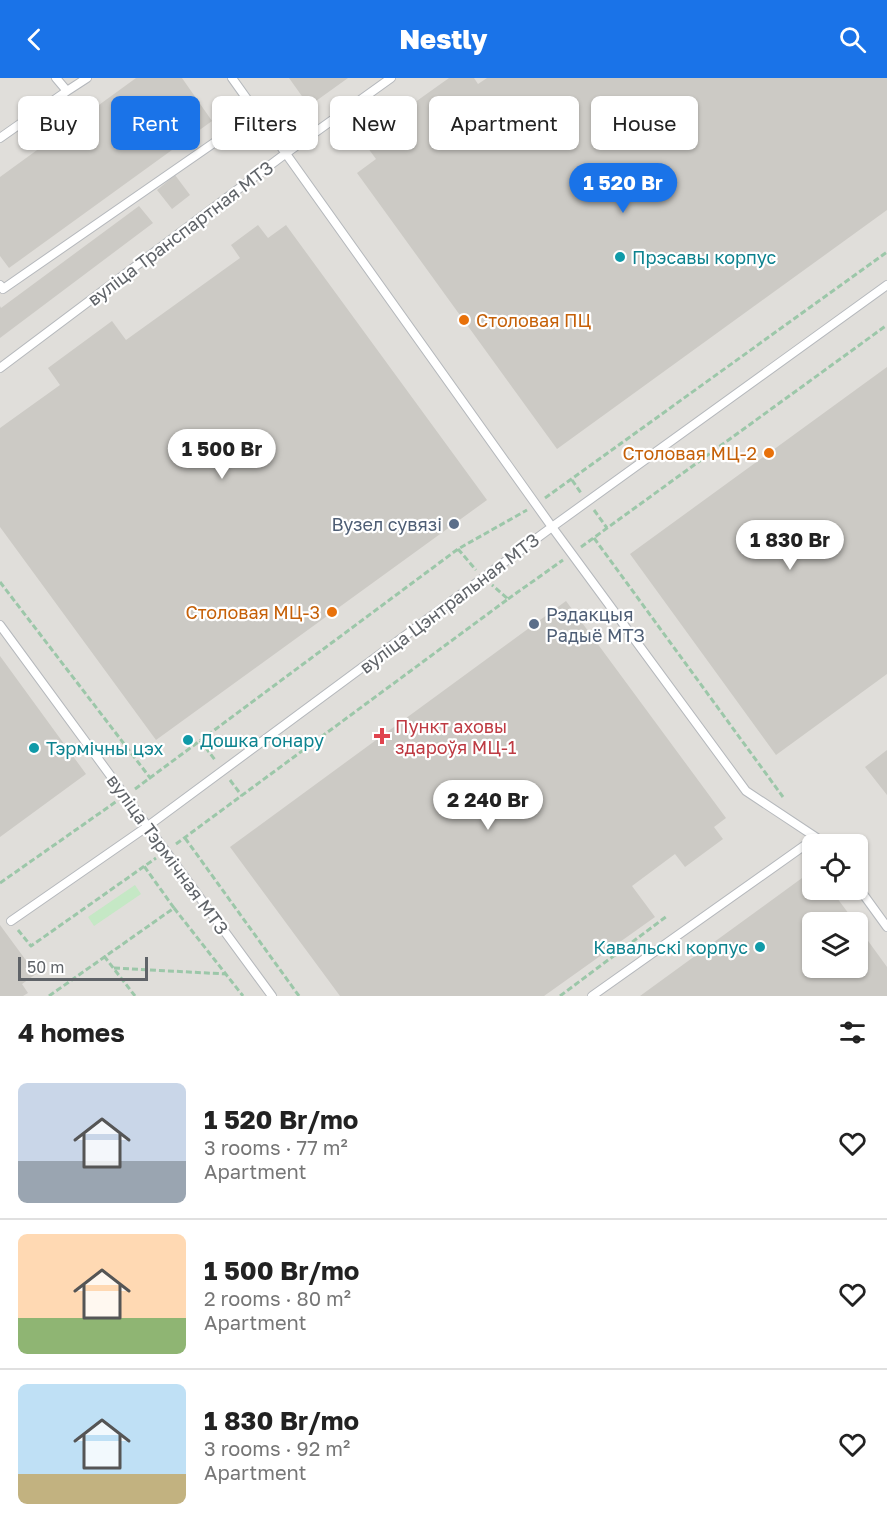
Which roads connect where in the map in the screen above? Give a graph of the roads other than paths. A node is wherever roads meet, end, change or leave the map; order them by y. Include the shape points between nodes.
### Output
1 (56, 78) edge
2 (87, 78) edge
3 (232, 78) edge
4 (391, 78) edge
5 (67, 91) junction
6 (245, 96) edge
7 (0, 138) edge
8 (212, 144) edge
9 (282, 150) edge
10 (285, 154) junction
11 (0, 285) edge
12 (887, 285) edge
13 (0, 368) edge
14 (552, 527) junction
15 (0, 625) edge
16 (148, 826) junction
17 (809, 834) edge
18 (802, 847) edge
19 (867, 900) edge
20 (11, 921) dead end
21 (887, 927) edge
22 (272, 996) edge
23 (592, 996) edge

1 - 5 lane
2 - 5 lane
3 - 6 lane
4 - 10 lane, вуліца Транспартная МТЗ
5 - 7 lane
8 - 11 lane via 3,289
9 - 10 lane
10 - 13 lane, вуліца Транспартная МТЗ
10 - 14 lane
12 - 14 lane, вуліца Цэнтральная МТЗ
14 - 16 lane, вуліца Цэнтральная МТЗ
14 - 17 lane via 746,791
15 - 16 lane, вуліца Тэрмічная МТЗ
16 - 20 lane, вуліца Цэнтральная МТЗ
16 - 22 lane, вуліца Тэрмічная МТЗ
18 - 23 lane
19 - 21 lane

